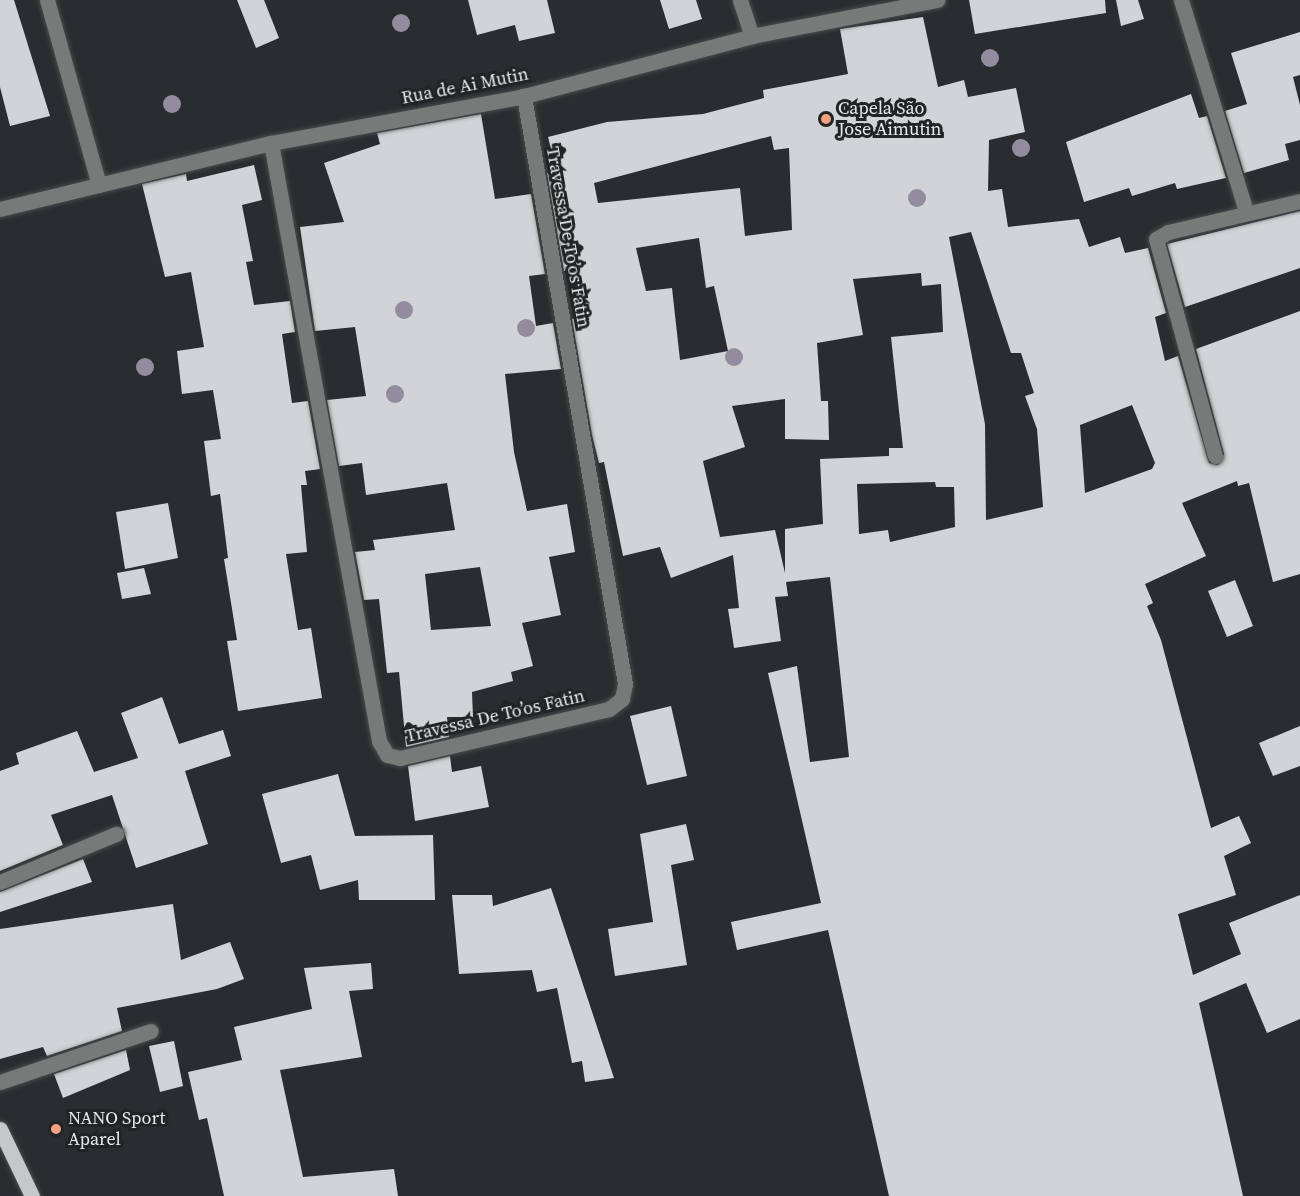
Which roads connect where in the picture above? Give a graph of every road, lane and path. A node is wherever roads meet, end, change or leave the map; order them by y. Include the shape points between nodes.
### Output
1 (47, 0) edge
2 (740, 0) edge
3 (938, 0) edge
4 (1181, 0) edge
5 (752, 36) junction
6 (524, 96) junction
7 (271, 143) junction
8 (99, 185) junction
9 (1300, 201) edge
10 (0, 209) edge
11 (1246, 211) junction
12 (1215, 456) dead end
13 (116, 834) dead end
14 (0, 882) edge
15 (151, 1031) dead end
16 (0, 1082) edge
17 (0, 1129) edge
18 (32, 1196) edge

1 - 8 street
2 - 5 street
3 - 5 street, Rua de Ai Mutin
4 - 11 street
5 - 6 street, Rua de Ai Mutin
6 - 7 street, Rua de Ai Mutin
6 - 7 street, Travessa De To’os Fatin via 625,684 622,699 609,709 400,758 387,755 379,741
7 - 8 street, Rua de Ai Mutin
8 - 10 street, Rua de Ai Mutin
9 - 11 street
11 - 12 street via 1168,232 1156,239
13 - 14 street
15 - 16 street
17 - 18 main road

